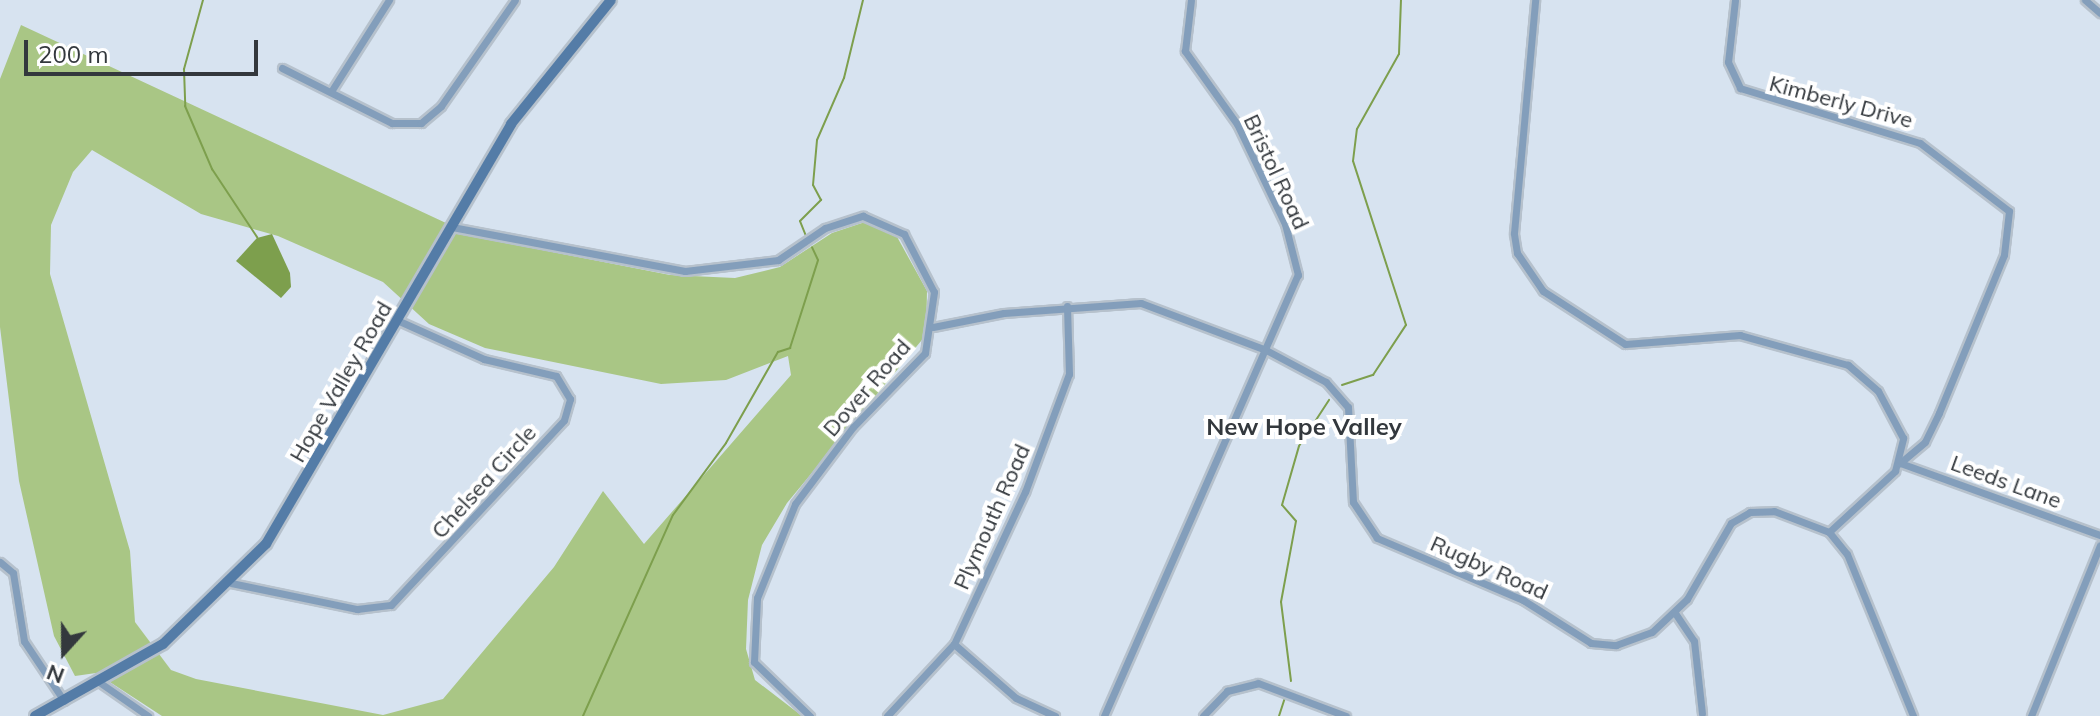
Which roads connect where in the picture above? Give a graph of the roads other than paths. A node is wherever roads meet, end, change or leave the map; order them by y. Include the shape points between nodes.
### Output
1 (389, 0) edge
2 (515, 0) edge
3 (611, 0) edge
4 (1191, 0) edge
5 (1535, 0) edge
6 (1735, 0) edge
7 (2085, 0) edge
8 (2100, 13) edge
9 (282, 68) dead end
10 (332, 90) junction
11 (452, 227) junction
12 (1067, 306) junction
13 (399, 321) junction
14 (933, 327) junction
15 (1266, 350) junction
16 (1900, 463) junction
17 (1829, 532) junction
18 (2100, 535) edge
19 (2100, 545) edge
20 (0, 562) edge
21 (231, 583) junction
22 (1675, 613) junction
23 (954, 644) junction
24 (99, 682) junction
25 (64, 701) junction
26 (1702, 714) dead end
27 (35, 716) edge
28 (148, 716) edge
29 (810, 716) edge
30 (887, 716) edge
31 (1055, 716) edge
32 (1104, 716) edge
33 (1203, 716) edge
34 (1346, 716) edge
35 (1913, 716) edge
36 (2031, 716) edge

1 - 10 street
2 - 10 street via 441,106 421,123 392,123
3 - 11 main road, Hope Valley Road via 528,96
4 - 15 street, Bristol Road via 1185,51 1237,124 1298,275
5 - 16 street via 1514,233 1529,275 1583,322 1625,344 1740,335 1848,365 1871,382 1899,426
6 - 16 street, Kimberly Drive via 1728,62 1740,88 1920,143 2009,211 2004,255 1939,413 1925,442
7 - 8 street
9 - 10 street
11 - 13 main road, Hope Valley Road
11 - 14 street, Dover Road via 655,268 720,270 778,260 825,228 872,216 899,228 927,268
12 - 14 street, Rugby Road
12 - 15 street, Rugby Road via 1155,305
12 - 23 street, Plymouth Road via 1070,365 1063,395
13 - 21 main road, Hope Valley Road via 304,488
13 - 21 street, Chelsea Circle via 484,359 556,376 570,399 564,420 391,605 357,609
14 - 29 street, Dover Road via 917,365 860,419 784,522 761,583 754,662
15 - 22 street, Rugby Road via 1326,382 1348,407 1353,502 1377,538 1523,600 1599,645 1636,641
15 - 32 street, Bristol Road
16 - 17 street
16 - 18 street, Leeds Lane
17 - 22 street, Rugby Road via 1784,513 1744,515 1725,529
17 - 35 street via 1847,554
19 - 36 street
20 - 25 street via 13,573 24,641
21 - 24 main road, Hope Valley Road via 163,644
22 - 26 street via 1694,641
23 - 30 street, Plymouth Road
23 - 31 street via 1016,698
24 - 25 main road, Hope Valley Road
24 - 28 street
25 - 27 main road, Hope Valley Road
33 - 34 street via 1227,691 1258,683

